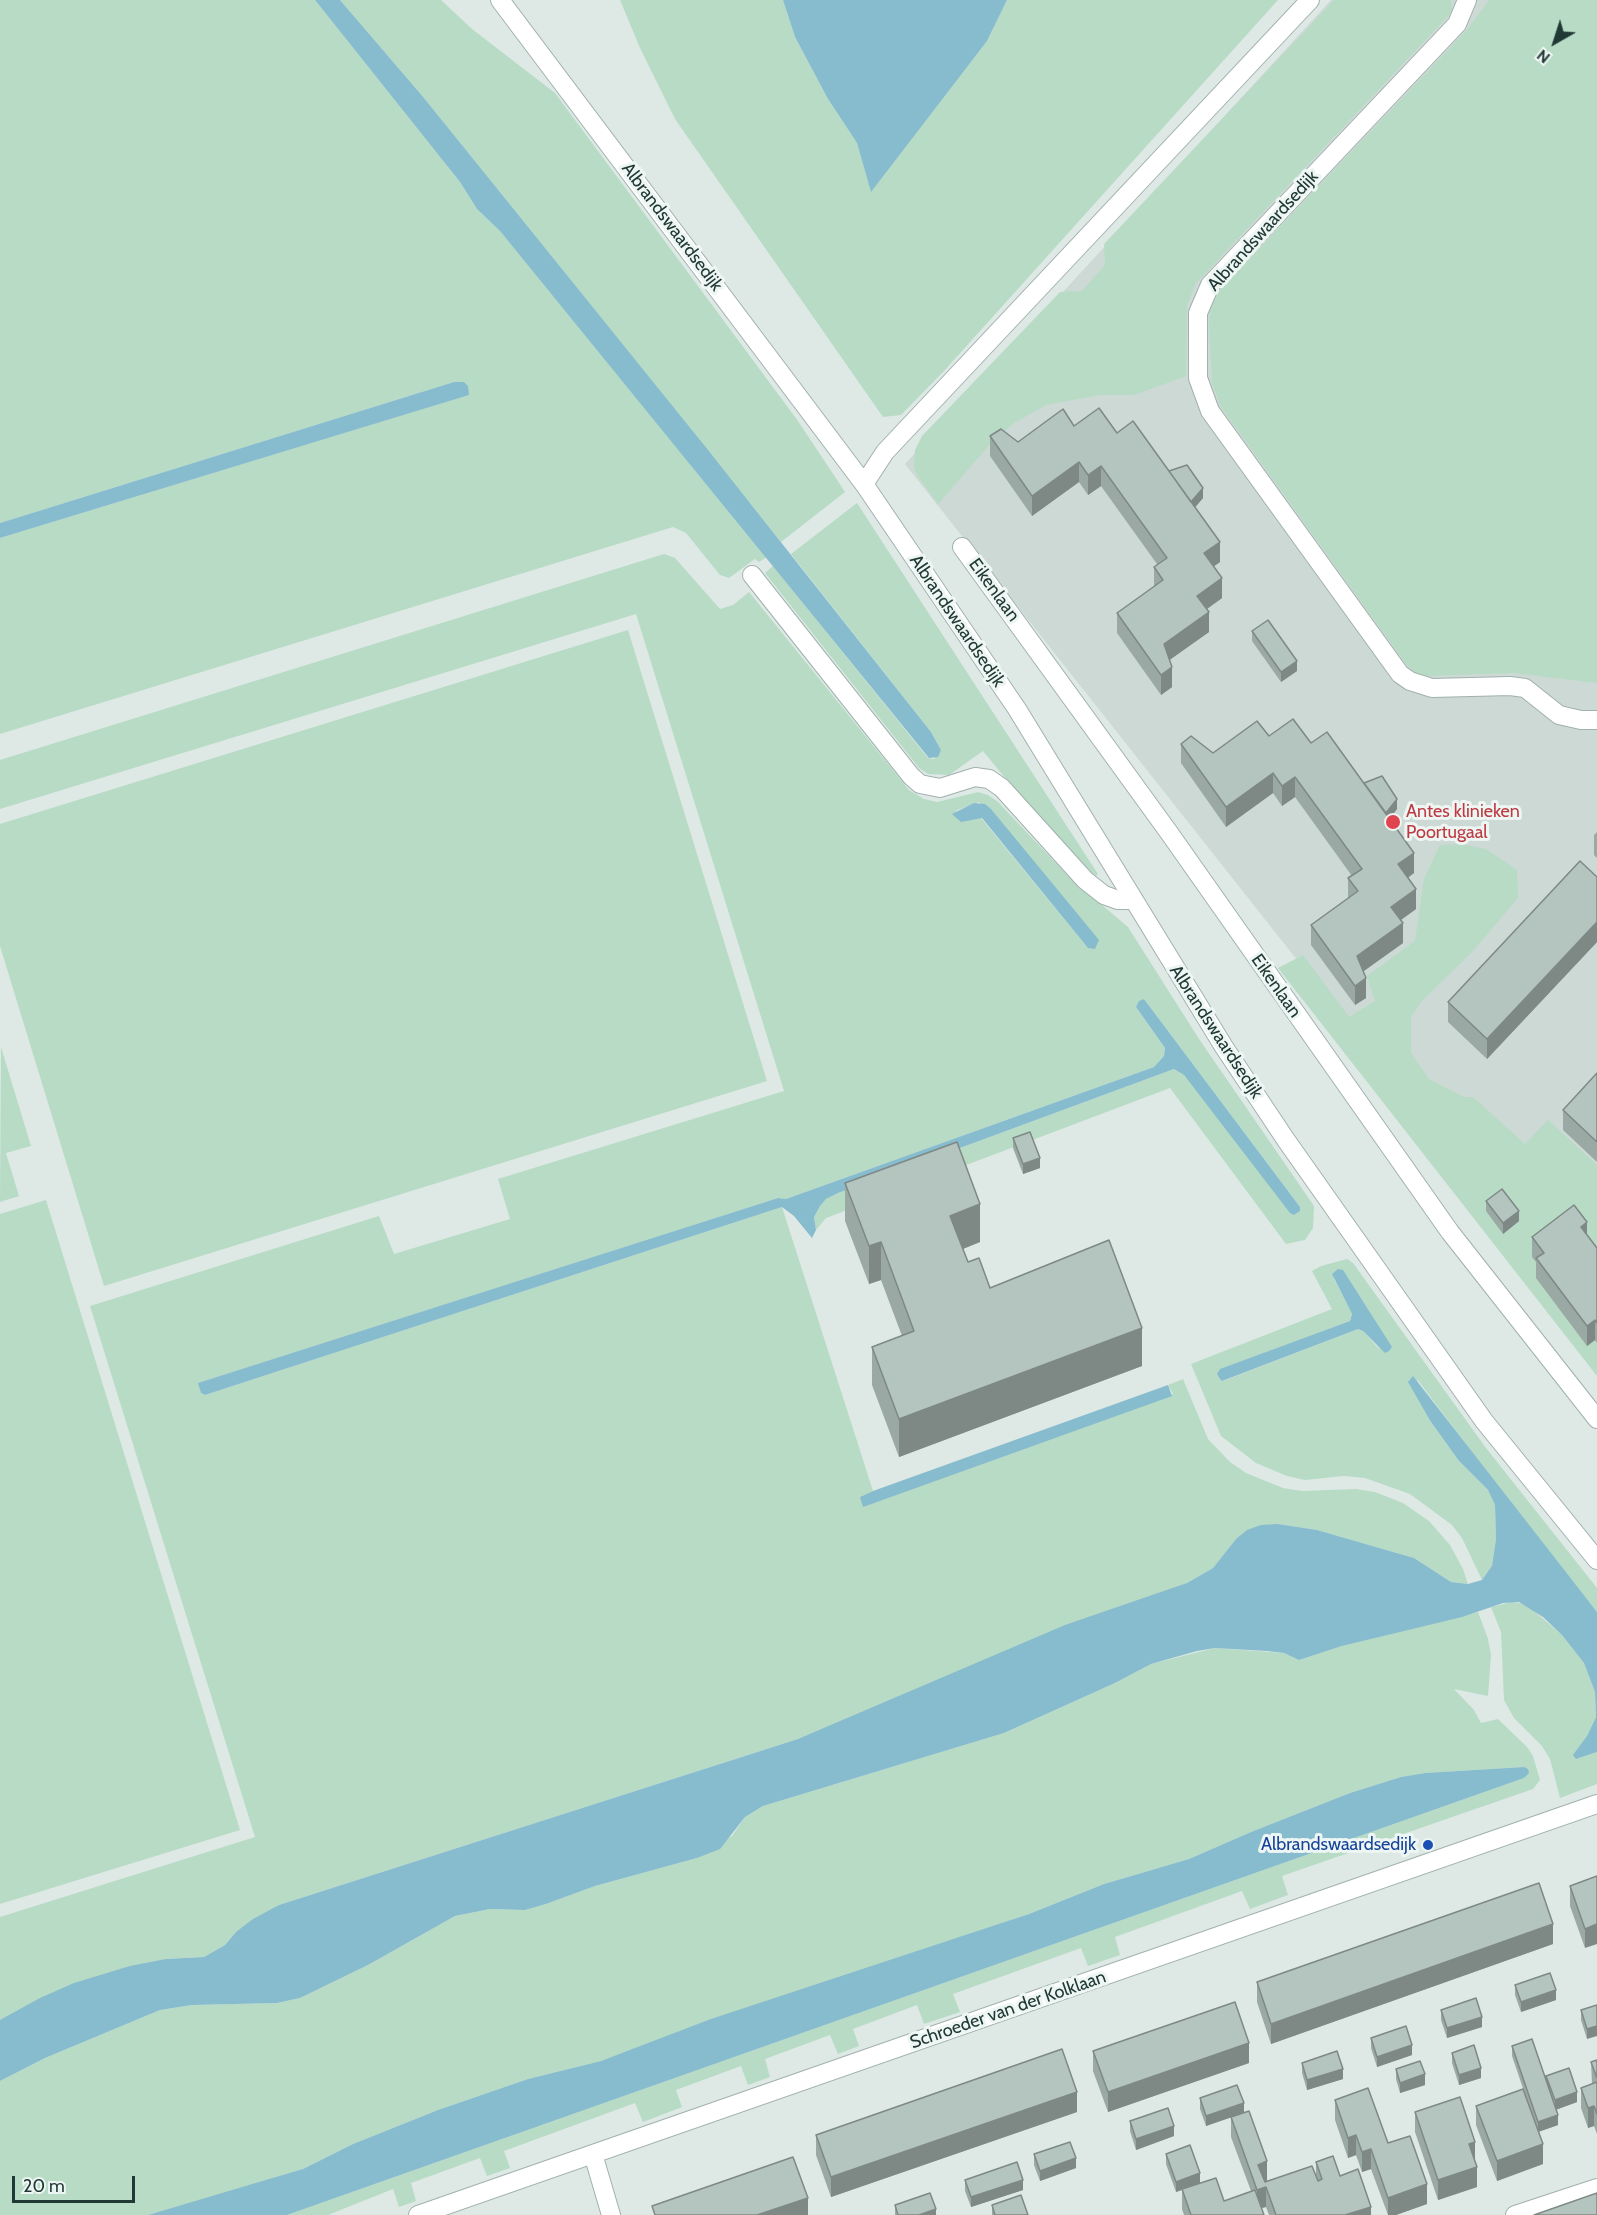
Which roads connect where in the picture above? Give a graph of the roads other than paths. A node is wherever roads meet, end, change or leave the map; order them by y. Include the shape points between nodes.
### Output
1 (500, 0) edge
2 (1310, 0) edge
3 (1467, 0) edge
4 (864, 484) junction
5 (962, 547) dead end
6 (752, 575) dead end
7 (1597, 720) edge
8 (1133, 900) junction
9 (1597, 1419) edge
10 (1597, 1560) edge
11 (1597, 1804) edge
12 (593, 2154) junction
13 (1597, 2188) edge
14 (418, 2215) edge
15 (611, 2215) edge
16 (1515, 2215) edge

1 - 4 street, Albrandswaardsedijk
2 - 4 street via 885,452
3 - 7 street, Albrandswaardsedijk via 1457,24 1210,285 1198,313 1198,378 1210,411 1400,674 1432,688 1525,688 1559,715
4 - 8 street, Albrandswaardsedijk via 1017,709
5 - 9 street, Eikenlaan via 1450,1232
6 - 8 street via 920,784 940,788 975,777 989,779 1002,788 1085,880 1104,895
8 - 10 street, Albrandswaardsedijk via 1286,1140 1484,1420
11 - 12 street, Schroeder van der Kolklaan
12 - 14 street, Schroeder van der Kolklaan
12 - 15 street
13 - 16 street

